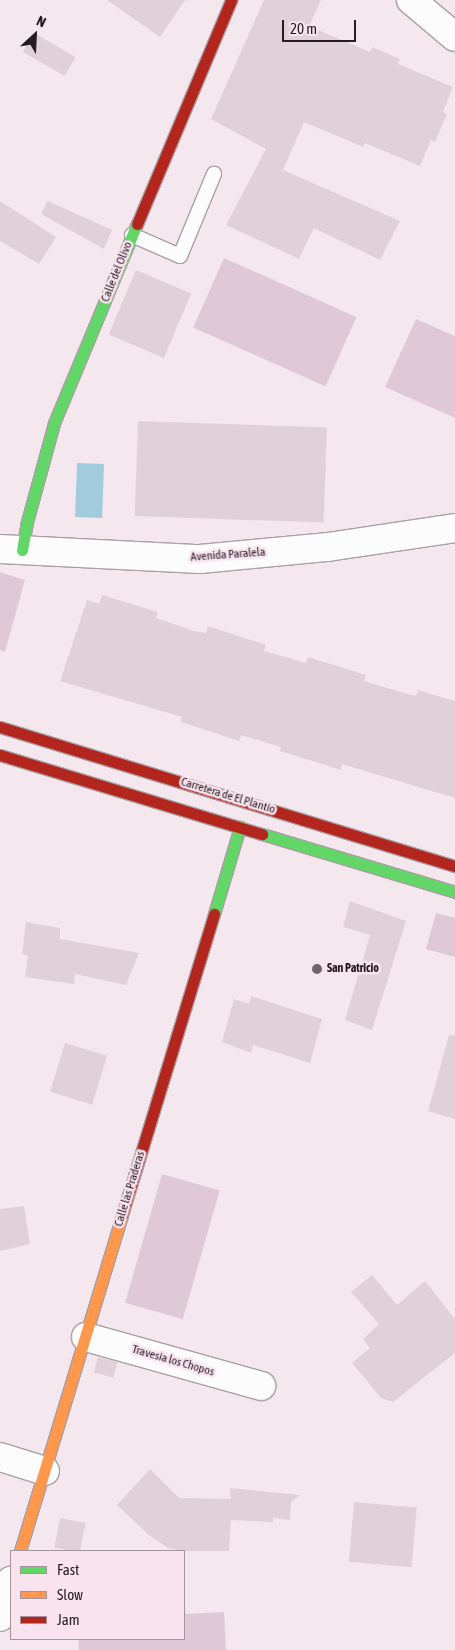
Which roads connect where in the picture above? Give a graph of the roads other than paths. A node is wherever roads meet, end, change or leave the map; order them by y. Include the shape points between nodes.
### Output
1 (231, 0) edge
2 (411, 0) edge
3 (455, 37) edge
4 (214, 174) dead end
5 (132, 235) junction
6 (455, 528) edge
7 (11, 550) edge
8 (0, 727) edge
9 (0, 755) edge
10 (240, 827) junction
11 (455, 866) edge
12 (455, 892) edge
13 (86, 1337) junction
14 (261, 1386) dead end
15 (0, 1457) edge
16 (45, 1471) junction
17 (20, 1550) edge
18 (10, 1584) edge
19 (0, 1617) edge

1 - 5 street, Calle del Olivo
2 - 3 street
4 - 5 lane via 180,256
5 - 7 street, Calle del Olivo via 54,424 27,522
6 - 7 street, Avenida Paralela via 328,547 200,559
8 - 11 street, Carretera de El Plantío
9 - 10 street
10 - 12 street
10 - 13 street, Calle las Praderas
13 - 14 street, Travesía los Chopos
13 - 16 street, Calle las Praderas
15 - 16 street
16 - 17 street, Calle las Praderas
18 - 19 street

